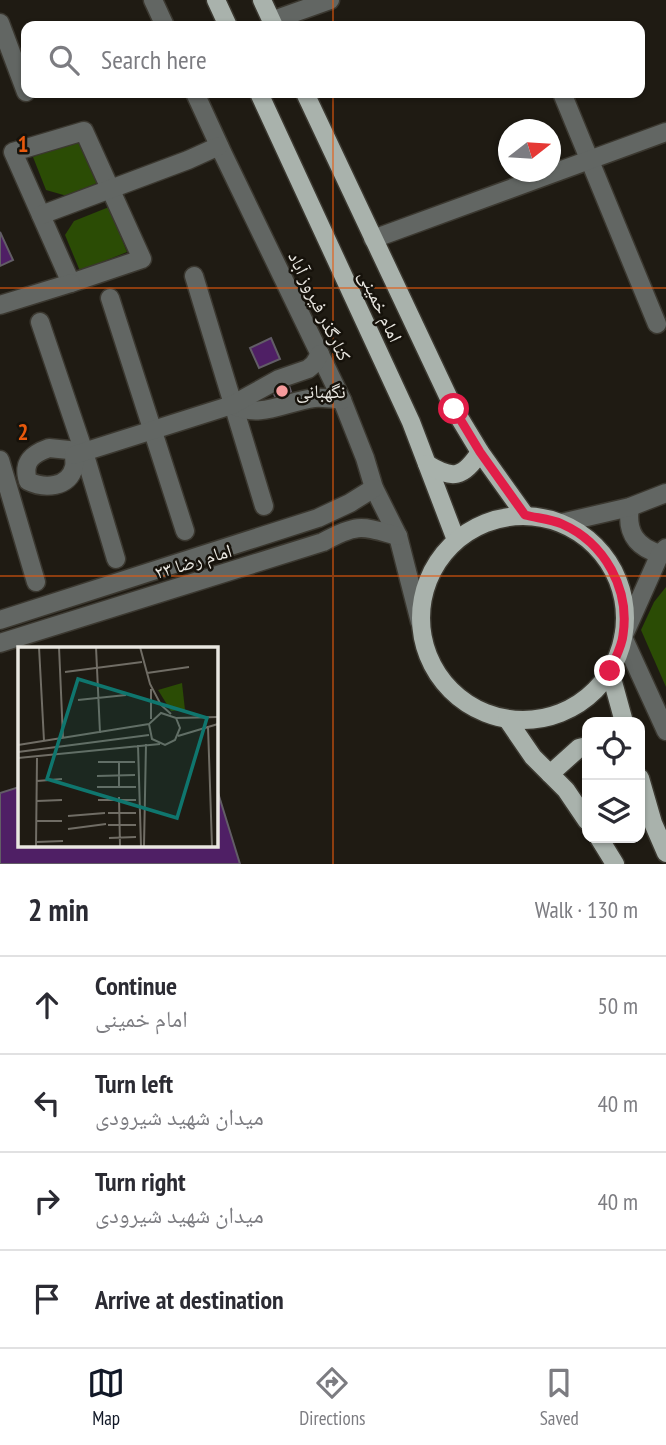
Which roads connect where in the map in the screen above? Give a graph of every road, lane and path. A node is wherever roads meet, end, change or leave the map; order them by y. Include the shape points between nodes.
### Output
1 (153, 0) edge
2 (216, 0) edge
3 (262, 0) edge
4 (330, 0) edge
5 (163, 21) edge
6 (226, 21) edge
7 (272, 21) edge
8 (280, 21) edge
9 (0, 23) edge
10 (21, 79) edge
11 (197, 98) edge
12 (261, 98) edge
13 (307, 98) edge
14 (564, 98) edge
15 (666, 132) edge
16 (219, 146) junction
17 (6, 154) edge
18 (590, 160) junction
19 (111, 188) junction
20 (41, 215) junction
21 (373, 239) junction
22 (194, 276) dead end
23 (71, 283) junction
24 (110, 298) dead end
25 (0, 305) edge
26 (40, 322) dead end
27 (657, 324) dead end
28 (320, 354) junction
29 (342, 400) junction
30 (232, 404) junction
31 (152, 429) junction
32 (480, 452) junction
33 (79, 453) junction
34 (427, 464) junction
35 (25, 471) junction
36 (2, 472) edge
37 (374, 488) junction
38 (666, 493) edge
39 (264, 506) dead end
40 (630, 508) junction
41 (525, 515) junction
42 (561, 523) junction
43 (185, 531) dead end
44 (398, 536) junction
45 (456, 540) junction
46 (663, 551) edge
47 (116, 559) dead end
48 (36, 582) dead end
49 (0, 620) edge
50 (421, 622) junction
51 (623, 637) junction
52 (0, 643) edge
53 (610, 671) junction
54 (623, 717) edge
55 (507, 719) junction
56 (666, 731) edge
57 (582, 747) edge
58 (550, 774) junction
59 (641, 780) edge
60 (582, 814) edge
61 (602, 843) edge
62 (666, 853) edge
63 (615, 864) edge

1 - 5 street
2 - 6 main road
3 - 7 main road
4 - 8 street
9 - 10 street
11 - 16 street, کنارگذر فیروز آباد
12 - 34 main road, امام خمینی
13 - 21 main road, امام خمینی
14 - 18 street
15 - 18 street
16 - 19 street
16 - 28 street, کنارگذر فیروز آباد
17 - 19 street via 84,131
17 - 20 street
18 - 21 street
18 - 27 street
19 - 20 street
19 - 23 street via 142,259
20 - 23 street
21 - 32 main road, امام خمینی via 454,409
22 - 30 street
23 - 25 street
24 - 31 street
26 - 33 street
28 - 29 street, کنارگذر فیروز آباد
28 - 30 street via 309,369
29 - 30 street via 316,397 244,411
29 - 37 street, کنارگذر فیروز آباد
30 - 31 street
30 - 39 street
31 - 33 street
31 - 43 street
32 - 34 main road via 455,475
32 - 41 main road, امام خمینی
33 - 35 street via 49,448 29,460
33 - 35 street via 68,477 55,486 28,481
33 - 47 street
34 - 45 main road, امام خمینی
35 - 36 street
36 - 48 street
37 - 44 street, کنارگذر فیروز آباد
37 - 49 street, امام رضا ۲۳ via 318,518
38 - 40 street
40 - 42 street
40 - 46 street via 634,538 650,551
41 - 42 main road
41 - 45 main road via 500,518
42 - 51 main road via 590,541 612,569 624,602
44 - 50 street, کنارگذر فیروز آباد
44 - 52 street, امام رضا ۲۳ via 364,527 345,530 323,542
45 - 50 main road via 432,573 424,592
46 - 51 street
50 - 55 main road via 428,656 446,686 474,708
51 - 53 main road
51 - 56 street
53 - 54 main road
53 - 55 main road via 595,690 554,716
55 - 58 main road
57 - 58 main road
58 - 60 main road
59 - 62 main road
61 - 63 main road

